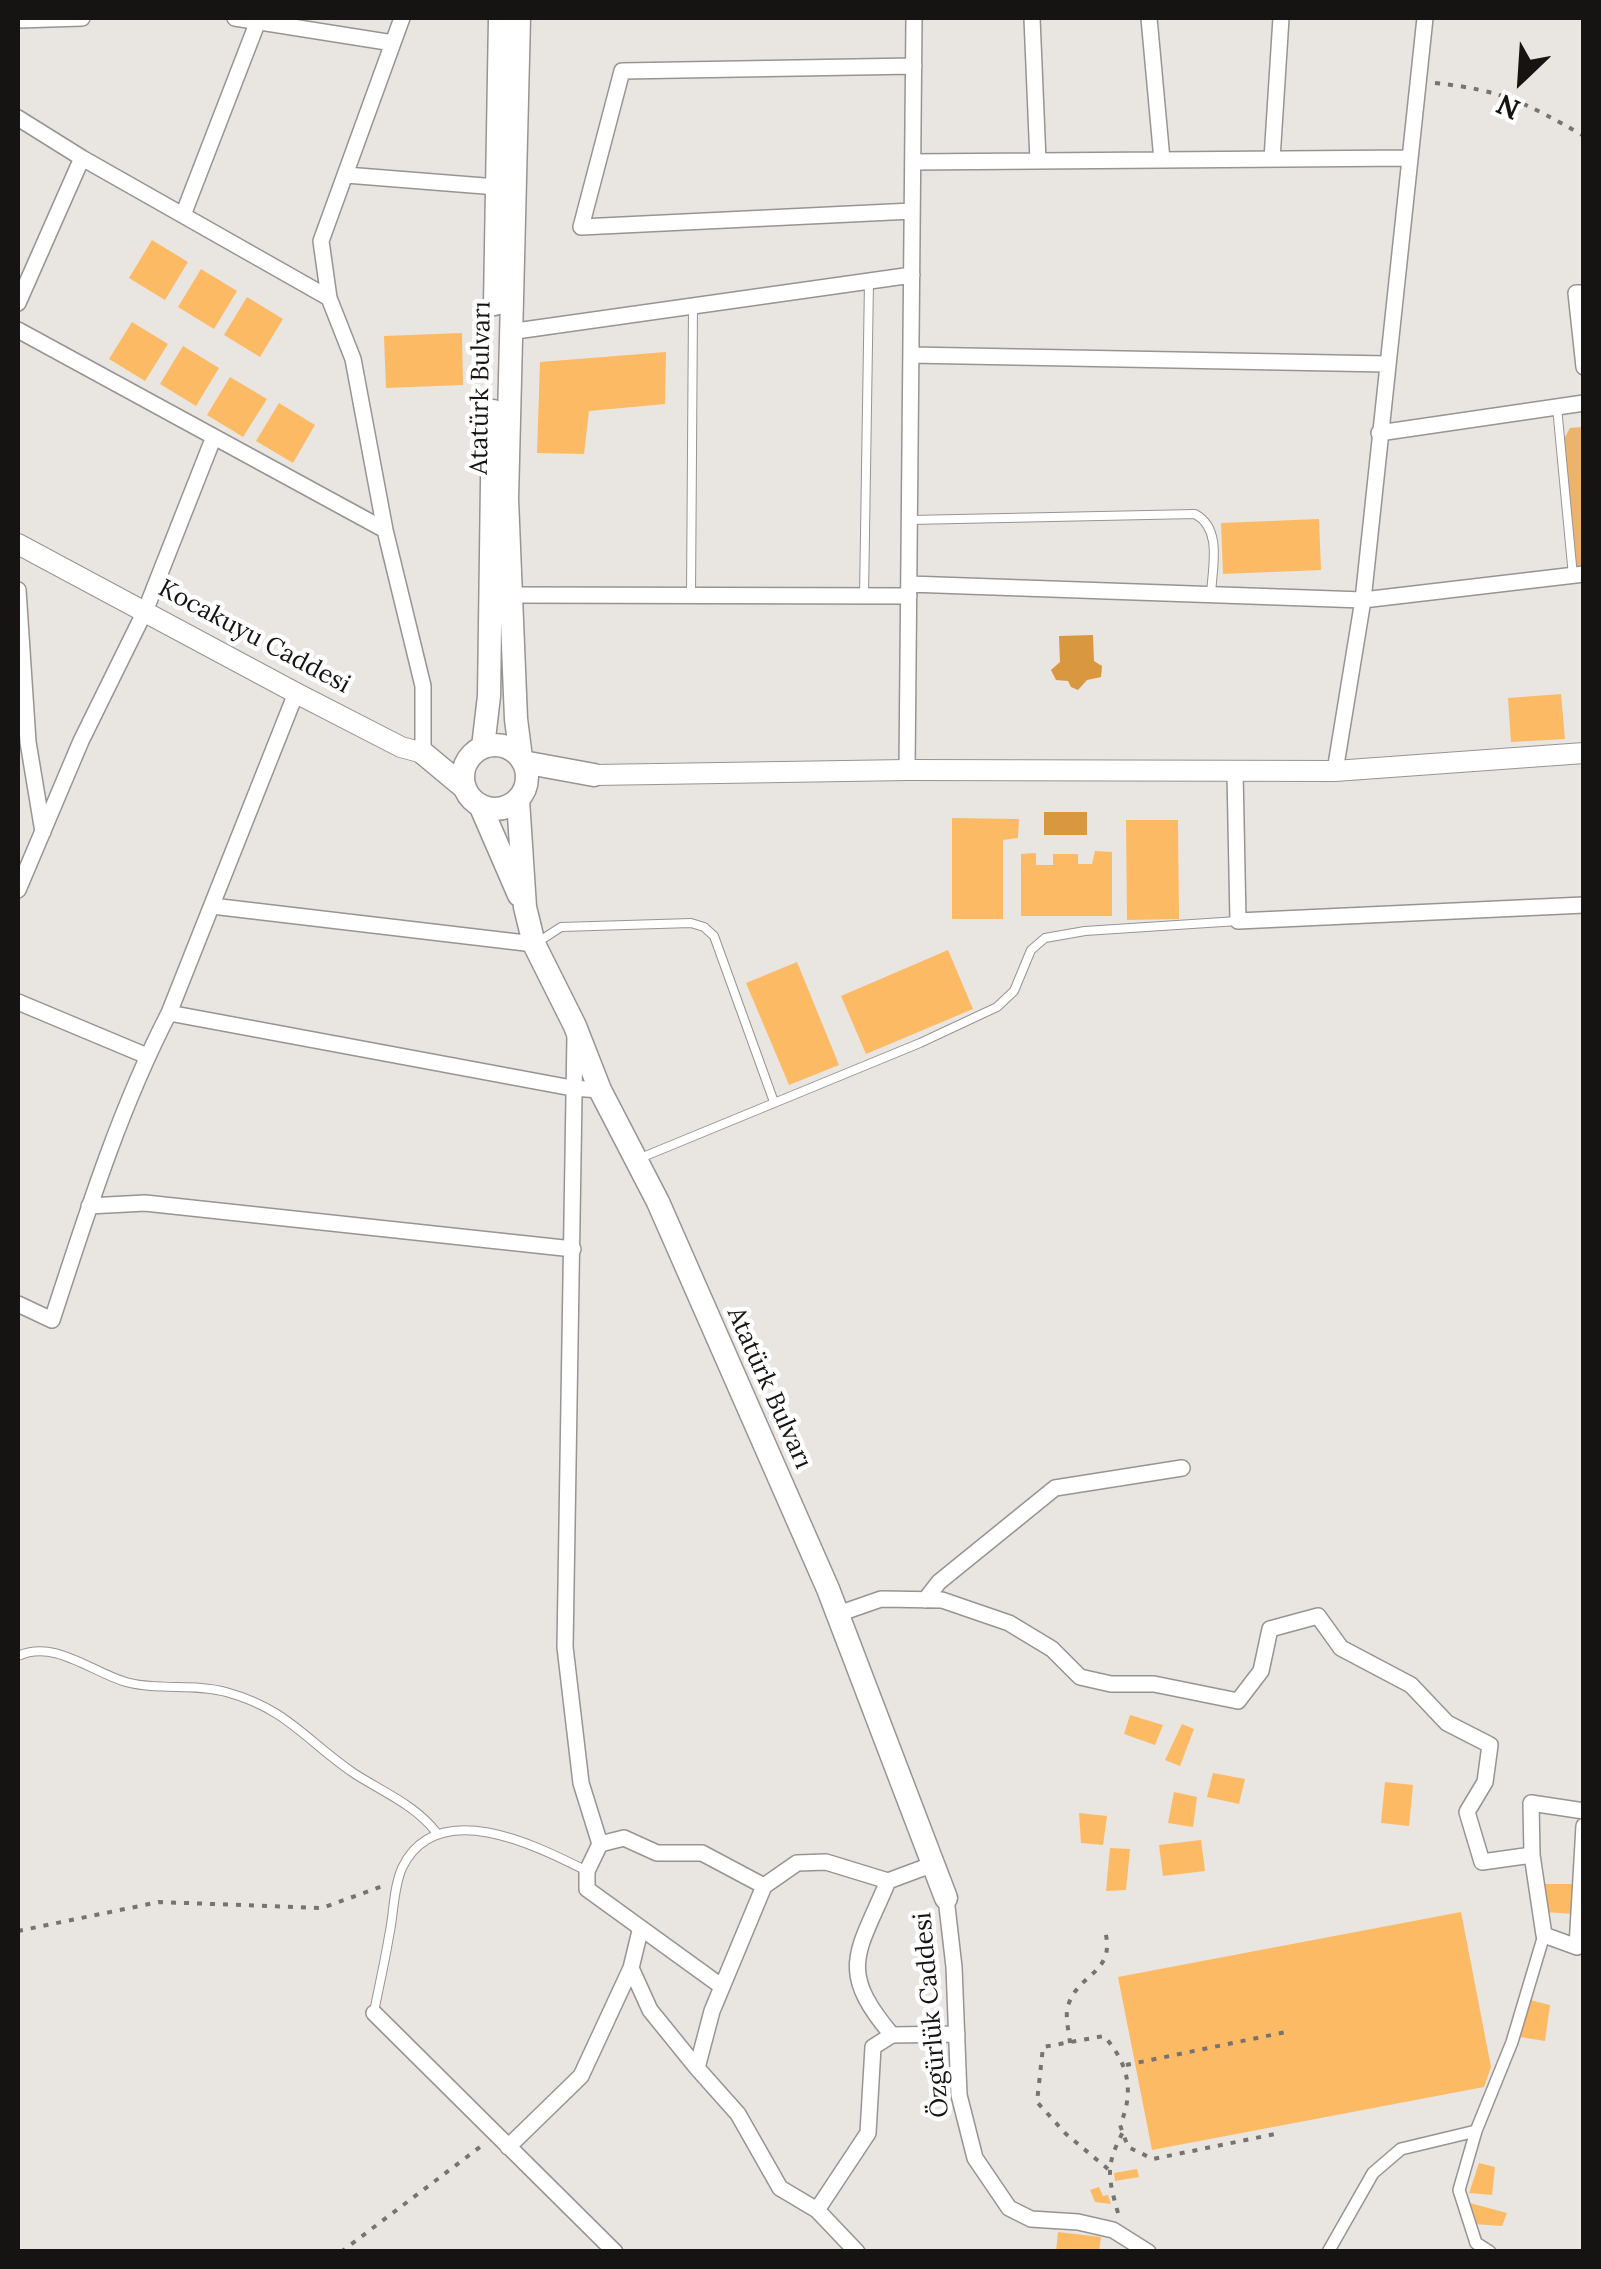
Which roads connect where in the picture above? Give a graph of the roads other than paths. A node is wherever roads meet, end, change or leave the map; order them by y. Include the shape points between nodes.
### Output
1 (82, 18) edge
2 (234, 18) edge
3 (402, 18) edge
4 (500, 18) edge
5 (519, 18) edge
6 (914, 18) edge
7 (1032, 18) edge
8 (1149, 18) edge
9 (1281, 18) edge
10 (1425, 18) edge
11 (18, 20) edge
12 (258, 21) junction
13 (393, 43) junction
14 (914, 66) junction
15 (18, 118) edge
16 (82, 158) junction
17 (1409, 158) junction
18 (1272, 159) junction
19 (1162, 160) junction
20 (1038, 161) junction
21 (913, 162) junction
22 (346, 174) junction
23 (497, 187) junction
24 (912, 211) junction
25 (183, 215) junction
26 (912, 274) junction
27 (869, 281) junction
28 (20, 292) edge
29 (1584, 292) edge
30 (329, 298) junction
31 (692, 306) junction
32 (18, 330) edge
33 (509, 332) junction
34 (911, 355) junction
35 (1387, 364) junction
36 (1584, 367) edge
37 (1584, 403) edge
38 (1556, 407) junction
39 (1379, 433) junction
40 (213, 439) junction
41 (910, 520) junction
42 (385, 530) junction
43 (18, 544) edge
44 (1578, 575) edge
45 (18, 590) edge
46 (909, 590) junction
47 (1212, 594) junction
48 (510, 595) junction
49 (691, 595) junction
50 (864, 596) junction
51 (1363, 600) junction
52 (146, 610) junction
53 (296, 693) junction
54 (478, 751) junction
55 (422, 753) junction
56 (1584, 753) edge
57 (522, 760) junction
58 (907, 770) junction
59 (1335, 771) junction
60 (1235, 772) junction
61 (594, 775) junction
62 (521, 794) junction
63 (472, 797) junction
64 (43, 832) junction
65 (18, 890) edge
66 (212, 906) junction
67 (1584, 906) edge
68 (525, 908) junction
69 (1238, 922) junction
70 (534, 944) junction
71 (18, 1002) edge
72 (169, 1013) junction
73 (575, 1026) junction
74 (147, 1056) junction
75 (572, 1088) junction
76 (600, 1090) junction
77 (774, 1102) junction
78 (636, 1160) junction
79 (89, 1206) junction
80 (574, 1249) junction
81 (18, 1304) edge
82 (1182, 1468) dead end
83 (924, 1600) junction
84 (838, 1614) junction
85 (18, 1656) edge
86 (1584, 1812) edge
87 (1584, 1826) edge
88 (436, 1832) junction
89 (600, 1844) junction
90 (1532, 1855) junction
91 (932, 1866) junction
92 (587, 1872) junction
93 (888, 1882) junction
94 (764, 1886) junction
95 (946, 1898) joint
96 (640, 1930) junction
97 (1544, 1935) junction
98 (1580, 1949) edge
99 (631, 1968) junction
100 (722, 1986) junction
101 (374, 2013) joint
102 (892, 2034) junction
103 (957, 2034) junction
104 (697, 2068) junction
105 (1476, 2131) junction
106 (502, 2141) junction
107 (817, 2210) junction
108 (615, 2252) edge
109 (856, 2252) edge
110 (1148, 2252) edge
111 (1328, 2252) edge
112 (1490, 2252) edge

1 - 11 street
2 - 12 street
3 - 13 street
4 - 23 main road, Atatürk Bulvarı
5 - 33 main road, Atatürk Bulvarı
6 - 14 street
7 - 20 street
8 - 19 street
9 - 18 street
10 - 17 street
12 - 13 street
12 - 25 street
13 - 22 street
14 - 21 street
14 - 24 street via 622,71 581,227
15 - 16 street
16 - 25 street
16 - 28 street
17 - 18 street
17 - 35 street
18 - 19 street
19 - 20 street
20 - 21 street
21 - 24 street
22 - 23 street
22 - 30 street via 321,241
23 - 54 main road, Atatürk Bulvarı via 490,696
24 - 26 street
25 - 30 street
26 - 27 street
26 - 34 street
27 - 31 street
27 - 50 lane
29 - 36 street via 1576,293
30 - 42 street via 353,358
31 - 33 street
31 - 49 lane
32 - 40 street
33 - 48 main road, Atatürk Bulvarı
34 - 35 street
34 - 41 street
35 - 39 street
37 - 38 street
38 - 39 street
38 - 44 lane
39 - 51 street
40 - 42 street
40 - 52 street
41 - 46 street
41 - 47 lane via 1195,514 1213,531
42 - 55 street via 423,686
43 - 52 street, Kocakuyu Caddesi
44 - 51 street
45 - 64 street via 28,742
46 - 47 street
46 - 50 street
46 - 58 street
47 - 51 street
48 - 49 street
48 - 57 main road, Atatürk Bulvarı
49 - 50 street
51 - 59 street
52 - 53 street, Kocakuyu Caddesi
52 - 64 street
53 - 55 street, Kocakuyu Caddesi
53 - 66 street
54 - 55 main road, Kocakuyu Caddesi
54 - 57 main road via 504,746
54 - 63 main road via 464,770
55 - 63 main road
56 - 59 street
57 - 61 main road
57 - 62 main road via 527,771
58 - 60 street
58 - 61 street
59 - 60 street
60 - 69 street
61 - 62 main road
62 - 63 main road via 495,810
62 - 68 main road, Atatürk Bulvarı
63 - 68 main road, Atatürk Bulvarı
64 - 65 street
66 - 70 street
66 - 72 street
67 - 69 street
68 - 70 main road, Atatürk Bulvarı
69 - 77 lane via 1045,938 997,1007
70 - 73 main road, Atatürk Bulvarı
70 - 77 lane via 561,927 704,928 714,936
71 - 74 street
72 - 74 street
72 - 75 street
73 - 75 street
73 - 76 main road, Atatürk Bulvarı
74 - 79 street
75 - 76 street
75 - 80 street
76 - 78 main road, Atatürk Bulvarı
77 - 78 lane
78 - 84 main road, Atatürk Bulvarı
79 - 80 street via 144,1203
79 - 81 street via 52,1320
80 - 89 street via 566,1647 581,1783
82 - 83 street via 1055,1488
83 - 84 street via 880,1599
83 - 90 street via 1008,1623 1052,1648 1080,1676 1238,1701 1261,1670 1270,1629 1318,1616 1341,1648 1411,1685 1447,1723 1490,1745 1485,1782 1467,1812 1482,1862
84 - 91 main road, Atatürk Bulvarı
85 - 88 lane via 47,1650 122,1681 200,1686 249,1699 293,1722
86 - 90 street via 1531,1803
87 - 98 street
88 - 92 lane via 528,1842
88 - 101 lane via 412,1852 397,1883
89 - 92 street
89 - 94 street via 624,1838 657,1853 702,1854
90 - 97 street
91 - 93 street
91 - 95 main road, Atatürk Bulvarı
92 - 96 street via 588,1889
93 - 94 street via 826,1862 797,1863
93 - 102 street via 857,1954 858,1986
94 - 100 street
95 - 103 street, Özgürlük Caddesi
96 - 99 street
96 - 100 street
97 - 98 street
97 - 105 street
99 - 104 street via 650,2010
99 - 106 street via 581,2076
100 - 104 street
101 - 106 street
102 - 103 street
102 - 107 street via 873,2047 868,2133
103 - 110 street, Özgürlük Caddesi via 958,2095 976,2158 1009,2208 1031,2220 1113,2230
104 - 107 street via 738,2114 780,2188
105 - 111 street via 1401,2149 1372,2173
105 - 112 street via 1458,2190 1476,2243
106 - 108 street
107 - 109 street

